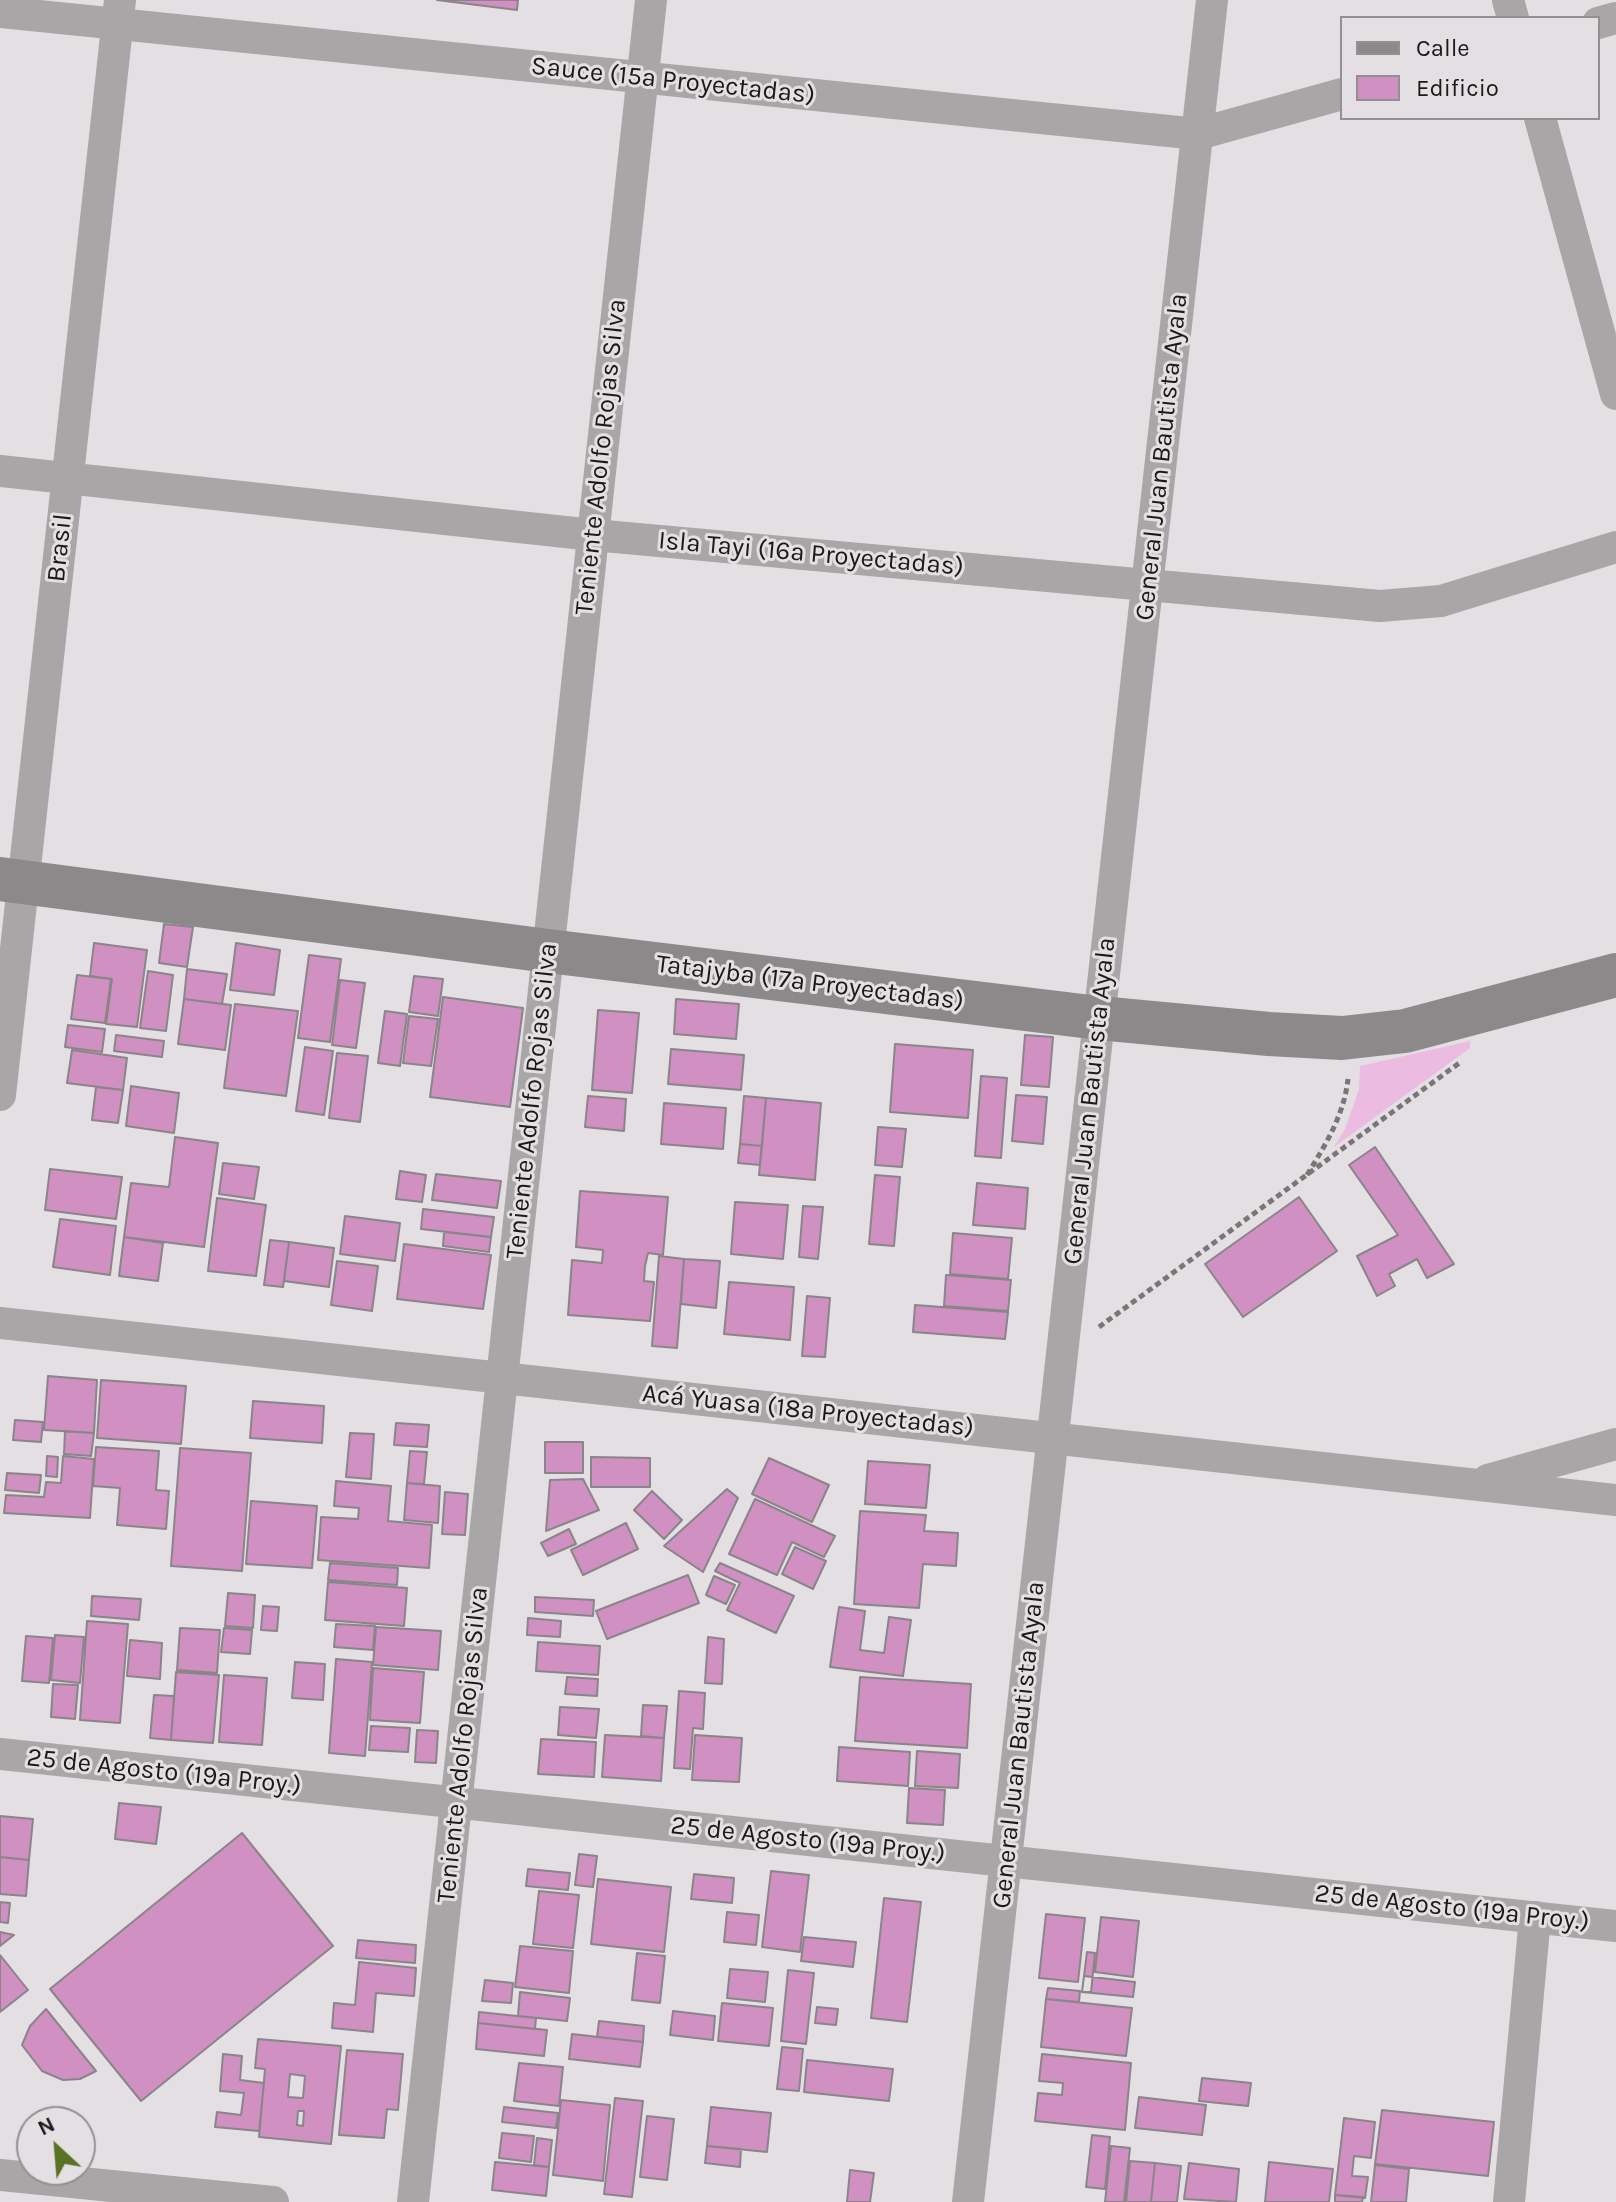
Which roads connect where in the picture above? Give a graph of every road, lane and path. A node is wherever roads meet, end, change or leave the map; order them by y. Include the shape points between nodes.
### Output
1 (651, 0) edge
2 (1212, 0) edge
3 (0, 12) edge
4 (119, 12) edge
5 (642, 77) junction
6 (1340, 95) edge
7 (1541, 120) edge
8 (1198, 134) junction
9 (1616, 394) edge
10 (0, 471) edge
11 (68, 478) junction
12 (593, 535) junction
13 (1616, 547) edge
14 (1147, 584) junction
15 (12, 880) edge
16 (548, 951) junction
17 (1616, 975) edge
18 (1099, 1018) junction
19 (1342, 1038) junction
20 (1468, 1056) dead end
21 (0, 1095) edge
22 (1305, 1179) junction
23 (0, 1323) edge
24 (1062, 1354) junction
25 (502, 1378) junction
26 (1053, 1439) junction
27 (1616, 1444) edge
28 (1472, 1484) junction
29 (1616, 1500) edge
30 (0, 1754) edge
31 (457, 1803) junction
32 (1006, 1861) junction
33 (1535, 1917) junction
34 (1616, 1926) edge
35 (0, 2175) edge
36 (273, 2202) edge
37 (413, 2202) edge
38 (968, 2202) edge
39 (1509, 2202) edge

1 - 5 street, Teniente Adolfo Rojas Silva
2 - 8 street, General Juan Bautista Ayala
3 - 4 street, Sauce (15ª Proyectadas)
4 - 5 street, Sauce (15ª Proyectadas)
4 - 11 street, Brasil
5 - 8 street, Sauce (15ª Proyectadas)
5 - 12 street, Teniente Adolfo Rojas Silva
6 - 8 street, Sauce (15ª Proyectadas)
7 - 9 street
8 - 14 street, General Juan Bautista Ayala
10 - 11 street, Isla Tayi (16ª Proyectadas)
11 - 12 street, Isla Tayi (16ª Proyectadas)
11 - 15 street, Brasil
12 - 14 street, Isla Tayi (16ª Proyectadas)
12 - 16 street, Teniente Adolfo Rojas Silva
13 - 14 street, Isla Tayi (16ª Proyectadas) via 1441,601 1380,606
14 - 18 street, General Juan Bautista Ayala
15 - 16 street, Tatajyba (17ª Proyectadas)
15 - 21 street, Brasil
16 - 18 street, Tatajyba (17ª Proyectadas)
16 - 25 street, Teniente Adolfo Rojas Silva
17 - 19 street, Tatajyba (17ª Proyectadas) via 1405,1031
18 - 19 street, Tatajyba (17ª Proyectadas)
18 - 24 street, General Juan Bautista Ayala
19 - 22 path via 1346,1099
20 - 22 path
22 - 24 path
23 - 25 street, Acá Yuasa (18ª Proyectadas)
24 - 26 street, General Juan Bautista Ayala
25 - 26 street, Acá Yuasa (18ª Proyectadas)
25 - 31 street, Teniente Adolfo Rojas Silva
26 - 28 street, Acá Yuasa (18ª Proyectadas)
26 - 32 street, General Juan Bautista Ayala
27 - 28 street
28 - 29 street, Acá Yuasa (18ª Proyectadas)
30 - 31 street, 25 de Agosto (19ª Proy.)
31 - 32 street, 25 de Agosto (19ª Proy.)
31 - 37 street, Teniente Adolfo Rojas Silva
32 - 33 street, 25 de Agosto (19ª Proy.)
32 - 38 street, General Juan Bautista Ayala
33 - 34 street, 25 de Agosto (19ª Proy.)
33 - 39 street
35 - 36 street

